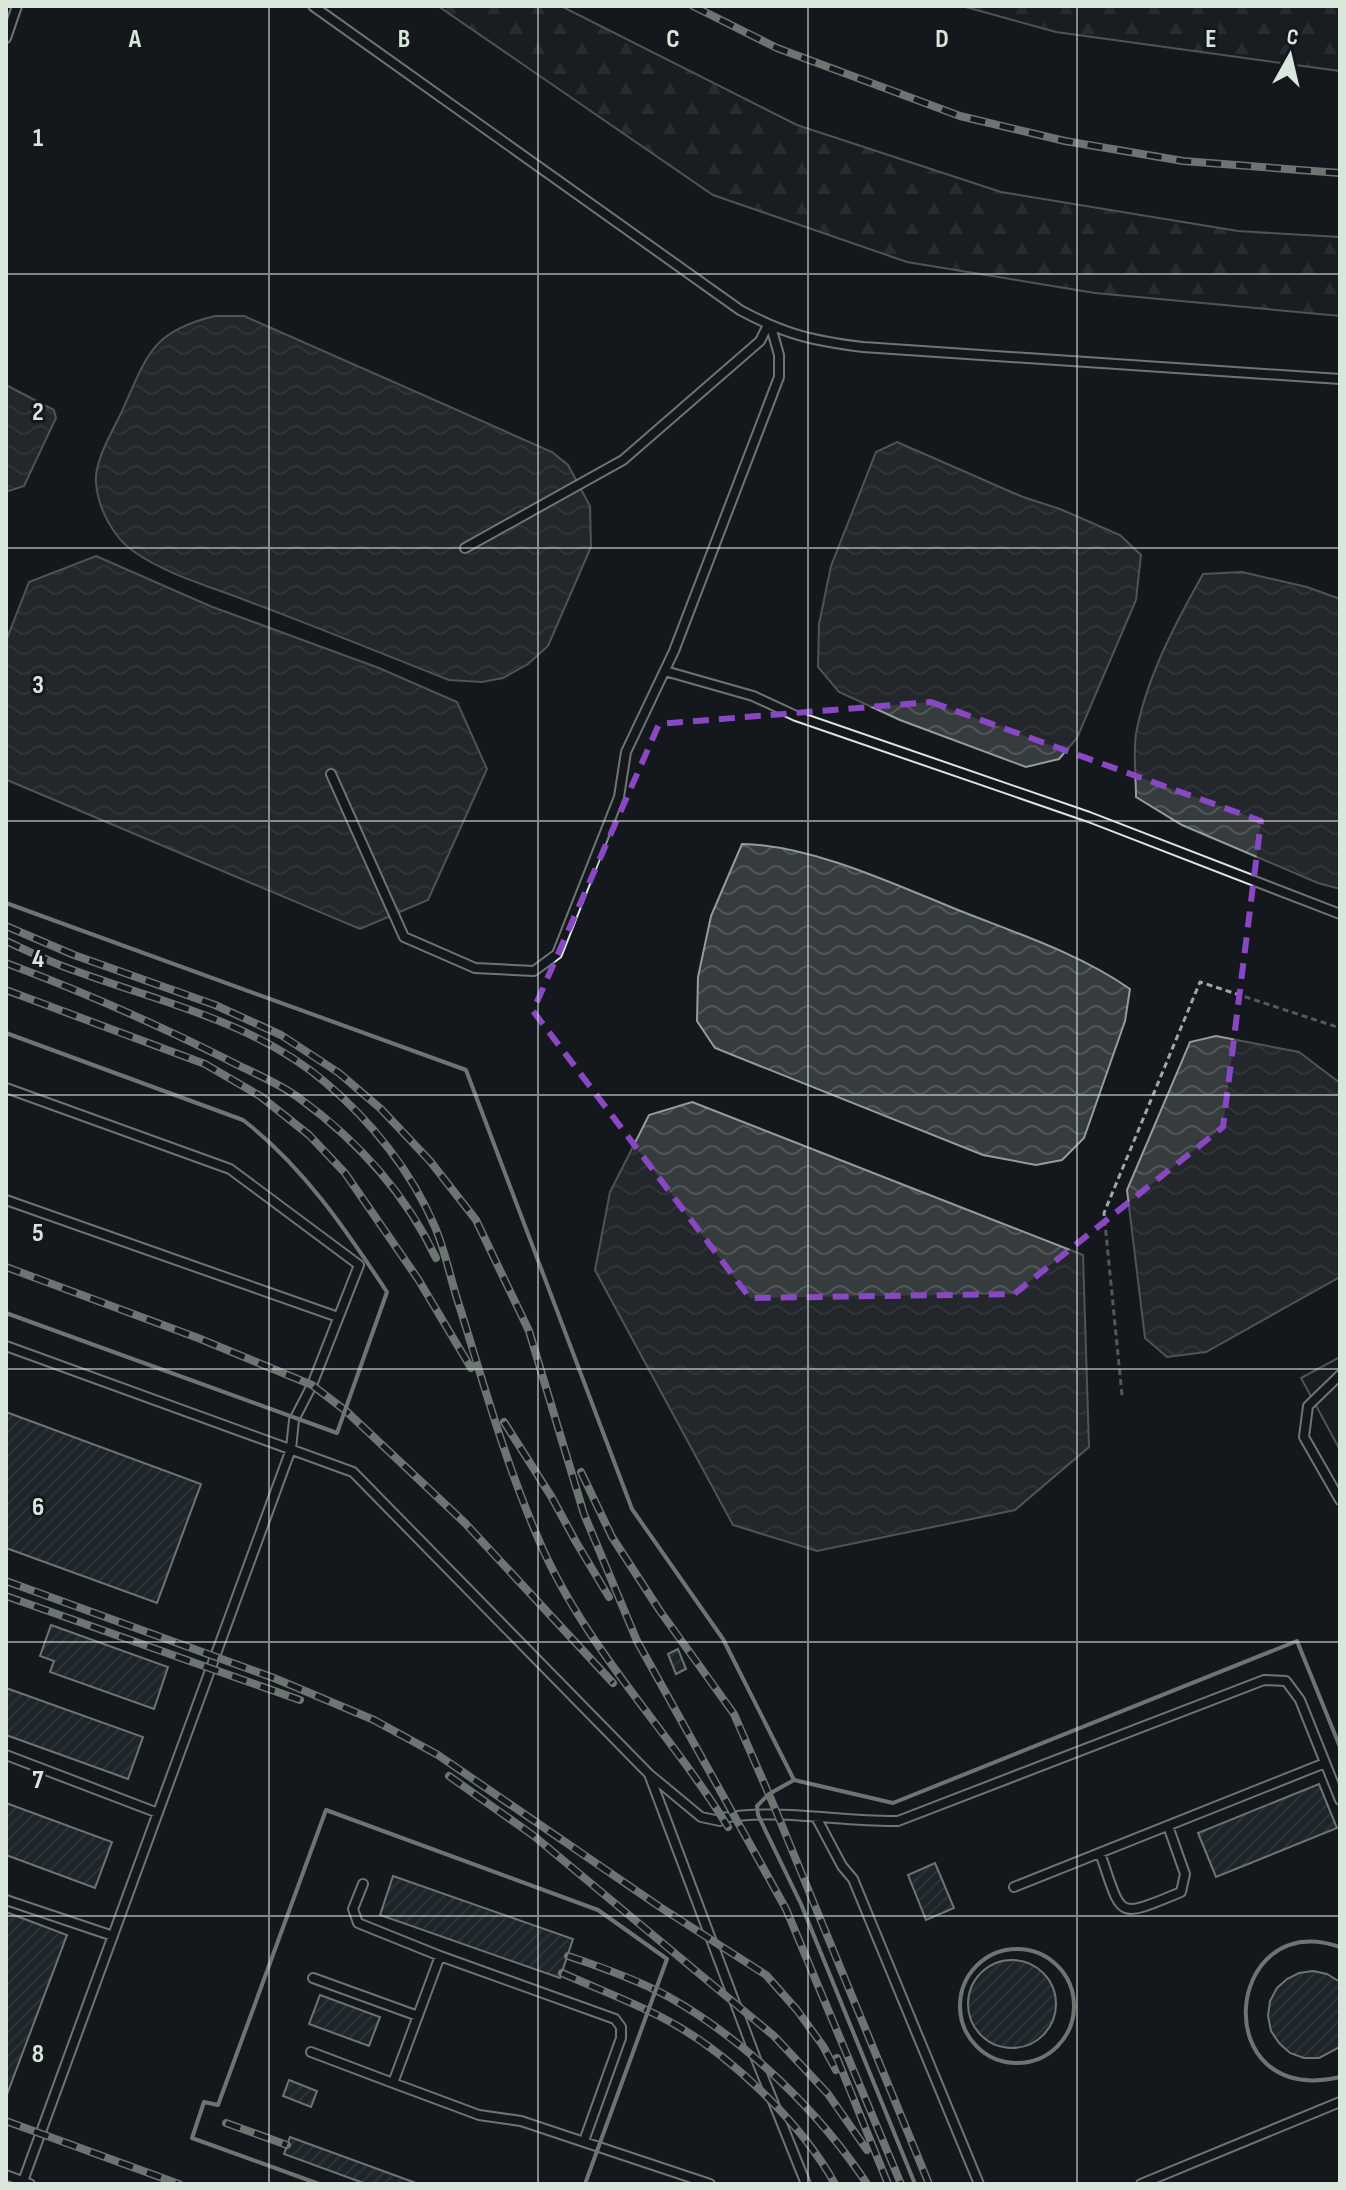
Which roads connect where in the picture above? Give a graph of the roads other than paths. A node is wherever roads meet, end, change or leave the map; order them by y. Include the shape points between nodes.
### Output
1 (17, 6) edge
2 (313, 6) edge
3 (6, 38) edge
4 (770, 326) junction
5 (1340, 379) edge
6 (465, 548) dead end
7 (665, 671) junction
8 (331, 774) dead end
9 (1340, 914) edge
10 (6, 1088) edge
11 (6, 1200) edge
12 (338, 1317) junction
13 (6, 1346) edge
14 (1340, 1375) edge
15 (291, 1449) junction
16 (1340, 1500) edge
17 (6, 1755) edge
18 (1325, 1763) junction
19 (649, 1774) junction
20 (1340, 1800) edge
21 (158, 1813) junction
22 (816, 1817) junction
23 (1168, 1826) junction
24 (1100, 1853) junction
25 (363, 1884) dead end
26 (1014, 1887) dead end
27 (6, 1900) edge
28 (113, 1936) junction
29 (440, 1956) junction
30 (313, 1978) dead end
31 (418, 2016) junction
32 (311, 2052) dead end
33 (393, 2083) junction
34 (1340, 2102) edge
35 (584, 2141) junction
36 (6, 2175) edge
37 (25, 2183) edge
38 (710, 2184) edge
39 (806, 2184) edge
40 (979, 2184) edge
41 (1141, 2184) edge

1 - 3 lane
2 - 4 lane via 740,310
4 - 5 lane via 809,340 863,347
4 - 6 lane via 760,341 623,460
4 - 7 lane via 779,377
7 - 8 lane via 626,752 619,797 557,954 534,971 475,968 404,937
7 - 9 lane via 753,696
10 - 12 lane via 230,1169 359,1265
11 - 12 lane
12 - 15 lane via 294,1420
13 - 15 lane
14 - 16 lane via 1308,1406 1304,1437
15 - 19 lane via 353,1472
15 - 21 lane
17 - 21 lane
18 - 20 lane
18 - 22 lane via 1300,1700 1286,1681 1264,1680 898,1821
18 - 23 lane
19 - 22 lane via 701,1817
19 - 39 lane
21 - 28 lane
22 - 40 lane via 853,1879
23 - 24 lane
23 - 24 lane via 1185,1874 1181,1892 1137,1910 1117,1903
24 - 26 lane
25 - 29 lane via 353,1909 358,1923
27 - 28 lane
28 - 37 lane
29 - 31 lane
29 - 35 lane via 615,2019 621,2038
30 - 31 lane
31 - 33 lane
32 - 33 lane
33 - 35 lane via 479,2115 521,2121
34 - 41 lane
35 - 38 lane
36 - 37 lane

